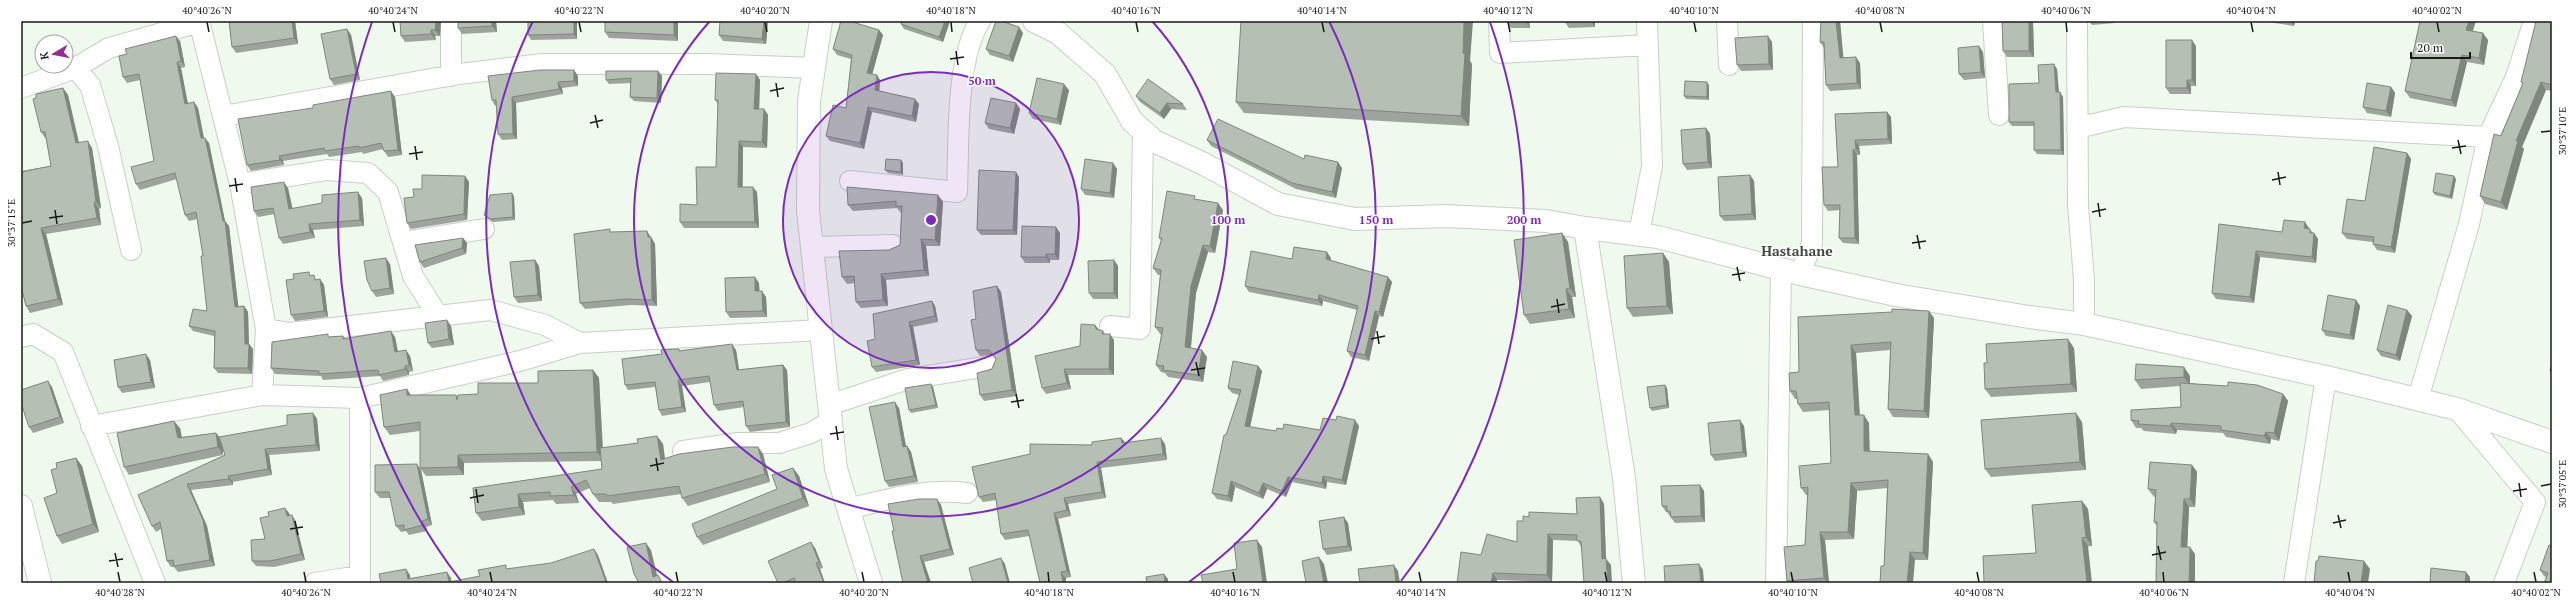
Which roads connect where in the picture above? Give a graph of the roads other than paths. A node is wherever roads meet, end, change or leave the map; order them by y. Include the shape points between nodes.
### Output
1 (451, 21) edge
2 (821, 21) edge
3 (980, 21) edge
4 (1034, 21) edge
5 (1499, 21) edge
6 (1647, 21) edge
7 (1727, 21) edge
8 (1813, 21) edge
9 (1992, 21) edge
10 (2077, 21) edge
11 (2534, 21) edge
12 (199, 22) edge
13 (1648, 45) junction
14 (1728, 65) dead end
15 (75, 68) junction
16 (814, 68) junction
17 (451, 76) junction
18 (21, 88) edge
19 (1999, 115) dead end
20 (224, 116) junction
21 (2077, 128) junction
22 (1143, 131) junction
23 (2488, 137) junction
24 (850, 181) dead end
25 (240, 184) junction
26 (1585, 228) junction
27 (484, 229) dead end
28 (1639, 234) junction
29 (403, 242) junction
30 (893, 245) dead end
31 (812, 246) junction
32 (131, 250) dead end
33 (1790, 272) junction
34 (438, 316) junction
35 (2084, 324) junction
36 (1110, 326) dead end
37 (266, 329) junction
38 (821, 330) junction
39 (21, 337) edge
40 (580, 343) junction
41 (990, 366) dead end
42 (2326, 377) junction
43 (262, 395) junction
44 (360, 398) junction
45 (2418, 399) junction
46 (2457, 409) junction
47 (830, 413) junction
48 (91, 426) junction
49 (2552, 442) edge
50 (683, 451) dead end
51 (967, 493) dead end
52 (21, 506) edge
53 (848, 509) junction
54 (26, 549) edge
55 (360, 579) edge
56 (40, 583) edge
57 (155, 583) edge
58 (315, 583) edge
59 (871, 583) edge
60 (1634, 583) edge
61 (1776, 583) edge
62 (2294, 583) edge
63 (2504, 583) edge

1 - 17 street
2 - 16 street
3 - 24 street via 971,35 960,102 957,192
4 - 22 street via 1058,33 1105,74 1132,121
5 - 13 street via 1500,53
6 - 13 street
7 - 14 street
8 - 33 street via 1812,243
9 - 19 street
10 - 21 street
11 - 23 street via 2516,77
12 - 15 street via 109,48
12 - 20 street
13 - 28 street via 1652,166
15 - 18 street
15 - 32 street via 90,85 108,146
16 - 17 street via 706,64 543,64
16 - 31 street via 808,101 808,211
17 - 20 street
20 - 25 street
21 - 23 street via 2124,117
21 - 35 street
22 - 26 street via 1154,141 1204,164 1278,204 1355,218 1454,216 1546,221
22 - 36 street via 1140,329
23 - 45 street via 2469,224
25 - 29 street via 327,170 368,173 388,192
25 - 37 street
26 - 28 street
26 - 60 street via 1624,478
27 - 29 street
28 - 33 street
29 - 34 street via 413,276
30 - 31 street
31 - 38 street
33 - 35 street via 1896,295
33 - 61 street
34 - 37 street via 289,333
34 - 40 street via 490,310 545,325
35 - 42 street
37 - 43 street
38 - 40 street
38 - 47 street
39 - 48 street via 33,334 63,352
40 - 44 street via 520,361
41 - 47 street via 908,379
42 - 45 street
42 - 62 street
43 - 44 street
43 - 48 street
44 - 55 street
45 - 46 street
46 - 49 street
46 - 63 street via 2535,502
47 - 50 street via 811,433 778,443 738,443
47 - 53 street via 836,469
48 - 57 street
51 - 53 street via 943,490 913,493
52 - 54 street
53 - 59 street
54 - 56 street
55 - 58 street

